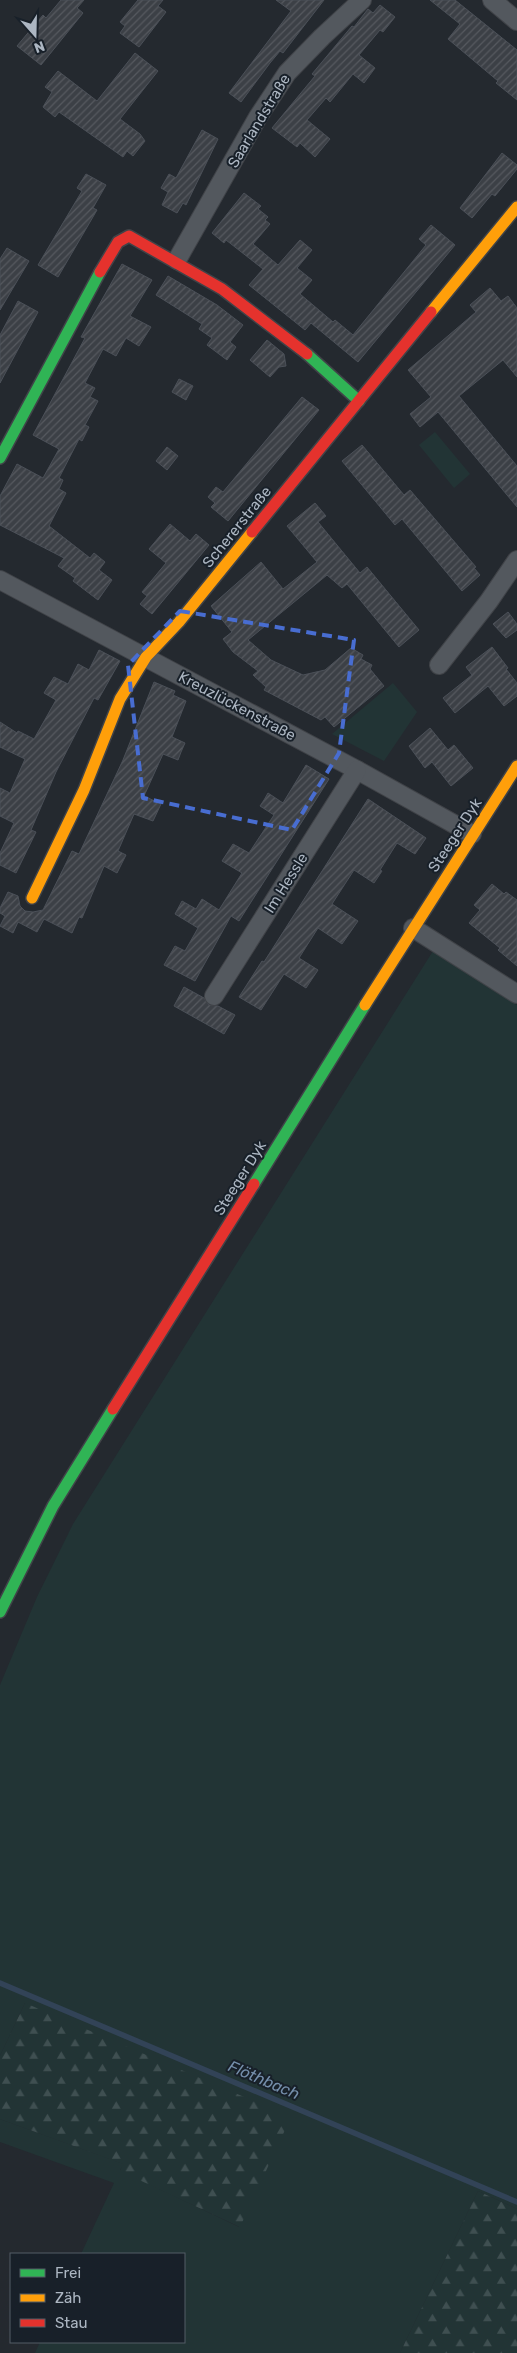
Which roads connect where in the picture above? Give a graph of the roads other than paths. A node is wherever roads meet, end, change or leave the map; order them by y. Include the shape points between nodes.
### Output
1 (362, 0) edge
2 (492, 0) edge
3 (517, 20) edge
4 (514, 219) edge
5 (177, 260) junction
6 (359, 401) junction
7 (0, 458) edge
8 (517, 560) edge
9 (0, 580) edge
10 (146, 657) junction
11 (439, 666) dead end
12 (517, 766) edge
13 (357, 770) junction
14 (472, 834) junction
15 (32, 898) dead end
16 (413, 928) junction
17 (517, 994) edge
18 (214, 996) dead end
19 (0, 1612) edge

1 - 5 street, Saarlandstraße via 288,72 258,117
2 - 3 street
4 - 6 street, Schererstraße
5 - 6 street via 269,323
5 - 7 street via 129,236 118,242
6 - 10 street, Schererstraße via 179,622
8 - 11 street
9 - 10 street, Kreuzlückenstraße
10 - 13 street, Kreuzlückenstraße
10 - 15 street, Schererstraße via 120,699 84,790
12 - 14 street, Steeger Dyk
13 - 14 street, Kreuzlückenstraße
13 - 18 street, Im Hessle
14 - 16 street, Steeger Dyk
16 - 17 street
16 - 19 street, Steeger Dyk via 53,1506

